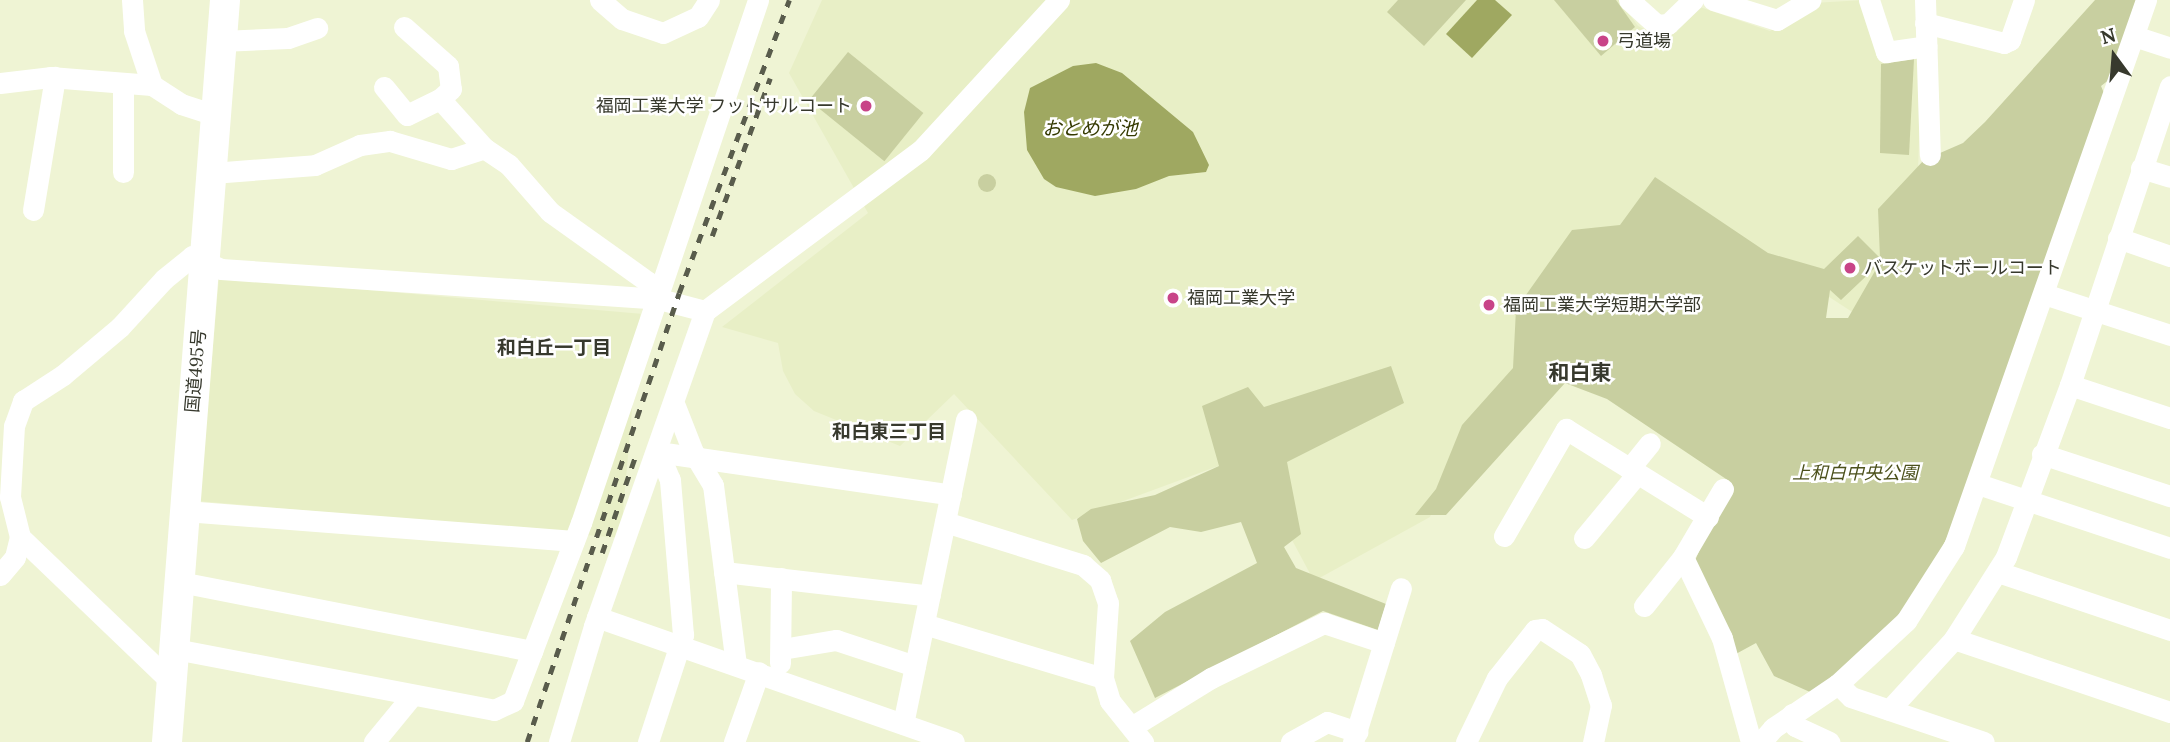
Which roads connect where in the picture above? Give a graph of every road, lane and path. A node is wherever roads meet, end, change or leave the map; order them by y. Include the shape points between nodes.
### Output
1 (132, 0) edge
2 (225, 0) edge
3 (600, 0) edge
4 (709, 0) edge
5 (758, 0) edge
6 (1059, 0) edge
7 (1629, 0) edge
8 (1693, 0) edge
9 (1713, 0) edge
10 (1810, 0) edge
11 (1869, 0) edge
12 (1925, 0) edge
13 (2024, 0) edge
14 (2146, 0) edge
15 (1925, 23) junction
16 (404, 27) dead end
17 (317, 28) dead end
18 (2134, 36) junction
19 (221, 41) junction
20 (1927, 46) junction
21 (2170, 48) edge
22 (55, 77) junction
23 (0, 83) edge
24 (123, 83) junction
25 (152, 85) junction
26 (384, 87) dead end
27 (2169, 94) edge
28 (440, 99) junction
29 (214, 115) junction
30 (407, 115) junction
31 (390, 141) junction
32 (484, 148) junction
33 (1930, 155) dead end
34 (2141, 168) junction
35 (124, 172) dead end
36 (212, 173) junction
37 (2170, 177) edge
38 (33, 211) dead end
39 (2118, 238) junction
40 (2170, 256) edge
41 (205, 260) junction
42 (2044, 294) junction
43 (659, 299) junction
44 (2094, 309) junction
45 (705, 311) junction
46 (2170, 335) edge
47 (2070, 384) junction
48 (675, 406) junction
49 (2170, 418) edge
50 (966, 419) dead end
51 (1650, 443) dead end
52 (6, 448) edge
53 (658, 452) junction
54 (2042, 454) junction
55 (699, 461) junction
56 (1633, 472) junction
57 (1978, 484) junction
58 (1723, 489) dead end
59 (951, 495) junction
60 (2170, 496) edge
61 (2027, 500) junction
62 (185, 510) junction
63 (1708, 517) junction
64 (945, 522) junction
65 (1504, 536) dead end
66 (20, 537) junction
67 (1584, 538) dead end
68 (574, 541) junction
69 (2170, 548) edge
70 (1683, 557) junction
71 (724, 572) junction
72 (1997, 572) junction
73 (0, 575) edge
74 (781, 578) junction
75 (180, 582) junction
76 (1401, 589) dead end
77 (930, 596) junction
78 (1644, 606) dead end
79 (597, 617) junction
80 (924, 624) junction
81 (2170, 630) edge
82 (1954, 639) junction
83 (1384, 643) junction
84 (681, 646) junction
85 (175, 649) junction
86 (782, 649) junction
87 (532, 651) junction
88 (736, 664) junction
89 (915, 666) junction
90 (768, 676) junction
91 (1103, 678) junction
92 (172, 682) junction
93 (1838, 684) junction
94 (411, 697) junction
95 (1889, 710) junction
96 (2170, 712) edge
97 (1792, 714) junction
98 (903, 724) junction
99 (1138, 734) edge
100 (1355, 737) edge
101 (167, 742) edge
102 (374, 742) edge
103 (559, 742) edge
104 (648, 742) edge
105 (734, 742) edge
106 (954, 742) edge
107 (1291, 742) edge
108 (1466, 742) edge
109 (1593, 742) edge
110 (1751, 742) edge
111 (1760, 742) edge
112 (1828, 742) edge
113 (1984, 742) edge

1 - 25 street via 134,31
2 - 19 highway, 国道495号
3 - 4 street via 622,19 663,33 698,17
5 - 43 street
6 - 45 street via 921,150
7 - 8 street via 1657,25 1668,24
9 - 10 street via 1777,20
11 - 20 street via 1886,52
12 - 15 street
13 - 15 street via 2010,40 2004,43
14 - 18 street
15 - 20 street
16 - 28 street via 448,66 451,89
17 - 19 street via 278,40
18 - 21 street
18 - 42 street
19 - 29 highway, 国道495号
20 - 33 street
22 - 23 street
22 - 24 street
22 - 38 street
24 - 25 street
24 - 35 street
25 - 29 street via 181,104
26 - 30 street
27 - 34 street
28 - 30 street
28 - 32 street
29 - 36 highway, 国道495号
30 - 31 street
31 - 32 street via 451,159
31 - 36 street via 360,145 315,165
32 - 43 street via 509,165 550,212 648,282
34 - 37 street
34 - 39 street
36 - 41 highway, 国道495号
39 - 40 street
39 - 44 street
41 - 43 street via 222,269
41 - 52 street via 192,256 120,327 63,375 23,401
41 - 62 highway, 国道495号
42 - 44 street
42 - 57 street
43 - 45 street
43 - 68 street
44 - 46 street
44 - 47 street
45 - 48 street
47 - 49 street
47 - 54 street
48 - 53 street
48 - 55 street
50 - 59 street
51 - 56 street
52 - 66 street via 10,497
53 - 55 street
53 - 79 street
53 - 84 street via 670,480
54 - 60 street
54 - 61 street
55 - 59 street
55 - 71 street via 713,485
56 - 63 street
56 - 65 street via 1566,429
56 - 67 street
57 - 61 street
57 - 93 street via 1954,546 1925,596 1906,621
58 - 63 street
59 - 64 street
61 - 69 street
61 - 72 street
62 - 68 street
62 - 75 highway, 国道495号
63 - 70 street
64 - 77 street
64 - 91 street via 1083,565 1100,580 1108,603
66 - 73 street via 15,558
66 - 92 street
68 - 87 street
70 - 78 street
70 - 110 street via 1722,638
71 - 74 street
71 - 88 street
72 - 81 street
72 - 82 street
74 - 77 street
74 - 86 street
75 - 85 highway, 国道495号
75 - 87 street
76 - 83 street
77 - 80 street
79 - 84 street
79 - 103 street
80 - 89 street
80 - 91 street
82 - 95 street
82 - 96 street
83 - 99 street via 1324,623 1211,678
83 - 100 street
84 - 88 street
84 - 104 street
85 - 92 highway, 国道495号
85 - 94 street
86 - 89 street via 836,640
86 - 90 street
87 - 94 street via 513,701 502,708
88 - 90 street
89 - 98 street
90 - 98 street
90 - 105 street
91 - 99 street via 1110,701
92 - 101 highway, 国道495号
93 - 95 street via 1851,697
93 - 97 street
94 - 102 street
95 - 113 street
97 - 111 street
97 - 112 street via 1795,726
98 - 106 street
100 - 107 street via 1332,722
108 - 109 street via 1497,678 1535,631 1542,629 1580,654 1591,675 1601,705

